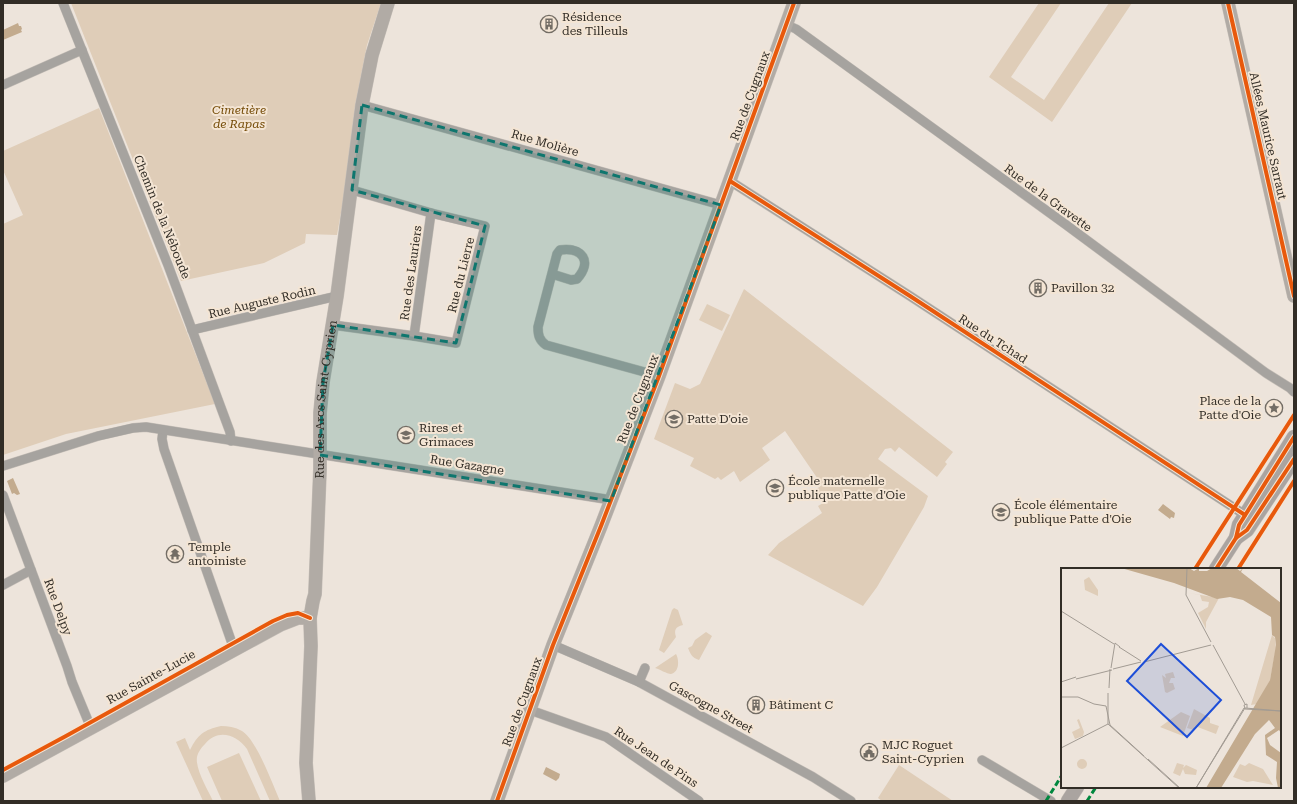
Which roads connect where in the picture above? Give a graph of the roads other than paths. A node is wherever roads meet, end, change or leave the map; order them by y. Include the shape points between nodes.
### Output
1 (63, 3) edge
2 (388, 3) edge
3 (794, 3) edge
4 (1228, 3) edge
5 (786, 25) junction
6 (82, 50) junction
7 (3, 85) edge
8 (362, 105) junction
9 (730, 181) junction
10 (352, 190) junction
11 (721, 204) junction
12 (431, 213) junction
13 (552, 274) dead end
14 (337, 296) junction
15 (1294, 296) edge
16 (333, 325) junction
17 (192, 330) junction
18 (414, 336) junction
19 (659, 376) junction
20 (1294, 392) edge
21 (163, 430) junction
22 (1294, 437) edge
23 (231, 442) junction
24 (320, 455) junction
25 (1294, 459) edge
26 (3, 466) edge
27 (3, 495) edge
28 (611, 501) junction
29 (1245, 515) junction
30 (7, 520) edge
31 (1236, 538) junction
32 (1217, 568) edge
33 (31, 570) junction
34 (3, 585) edge
35 (310, 618) junction
36 (553, 645) junction
37 (234, 649) junction
38 (645, 668) dead end
39 (639, 682) junction
40 (530, 710) junction
41 (91, 728) junction
42 (982, 760) dead end
43 (3, 776) edge
44 (1076, 788) edge
45 (309, 801) edge
46 (497, 801) edge
47 (699, 801) edge
48 (851, 801) edge
49 (1051, 801) edge
50 (1068, 801) edge

1 - 6 street, Chemin de la Néboude
2 - 8 street, Rue des Arcs Saint-Cyprien via 372,55
3 - 5 street, Rue de Cugnaux
4 - 15 street, Allées Maurice Sarraut
5 - 9 street, Rue de Cugnaux
5 - 20 street, Rue de la Gravette via 796,29
6 - 7 street
6 - 17 street, Chemin de la Néboude
8 - 10 street, Rue des Arcs Saint-Cyprien
8 - 11 street, Rue Molière
9 - 11 street, Rue de Cugnaux
9 - 29 street, Rue du Tchad
10 - 12 street, Rue du Lierre
10 - 14 street, Rue des Arcs Saint-Cyprien
11 - 19 street, Rue de Cugnaux
12 - 18 street, Rue des Lauriers
12 - 18 street, Rue du Lierre via 485,226 456,343
13 - 19 street via 538,327 541,342
14 - 16 street, Rue des Arcs Saint-Cyprien
14 - 17 street, Rue Auguste Rodin
16 - 18 street, Rue du Lierre
16 - 24 street, Rue des Arcs Saint-Cyprien via 323,382
17 - 23 street, Chemin de la Néboude via 230,432
19 - 28 street, Rue de Cugnaux
21 - 23 street, Rue Gazagne
21 - 26 street, Rue Gazagne via 133,428 98,436
21 - 37 street via 164,449
22 - 29 main road
23 - 24 street, Rue Gazagne
24 - 28 street, Rue Gazagne
24 - 35 street, Rue des Arcs Saint-Cyprien via 315,594
25 - 31 main road via 1247,530
27 - 30 street, Rue Delpy
28 - 36 street, Rue de Cugnaux
29 - 31 main road
30 - 33 street, Rue Delpy
31 - 32 main road
33 - 34 street
33 - 41 street, Rue Delpy
35 - 37 street, Rue Sainte-Lucie via 298,618
35 - 45 street, Rue des Arcs Saint-Cyprien via 306,763
36 - 39 street, Gascogne Street via 598,660
36 - 40 street, Rue de Cugnaux
37 - 41 street, Rue Sainte-Lucie
38 - 39 street
39 - 48 street, Gascogne Street via 813,777
40 - 46 street, Rue de Cugnaux
40 - 47 street, Rue Jean de Pins via 606,738
41 - 43 street, Rue Sainte-Lucie
42 - 49 street
44 - 50 main road

